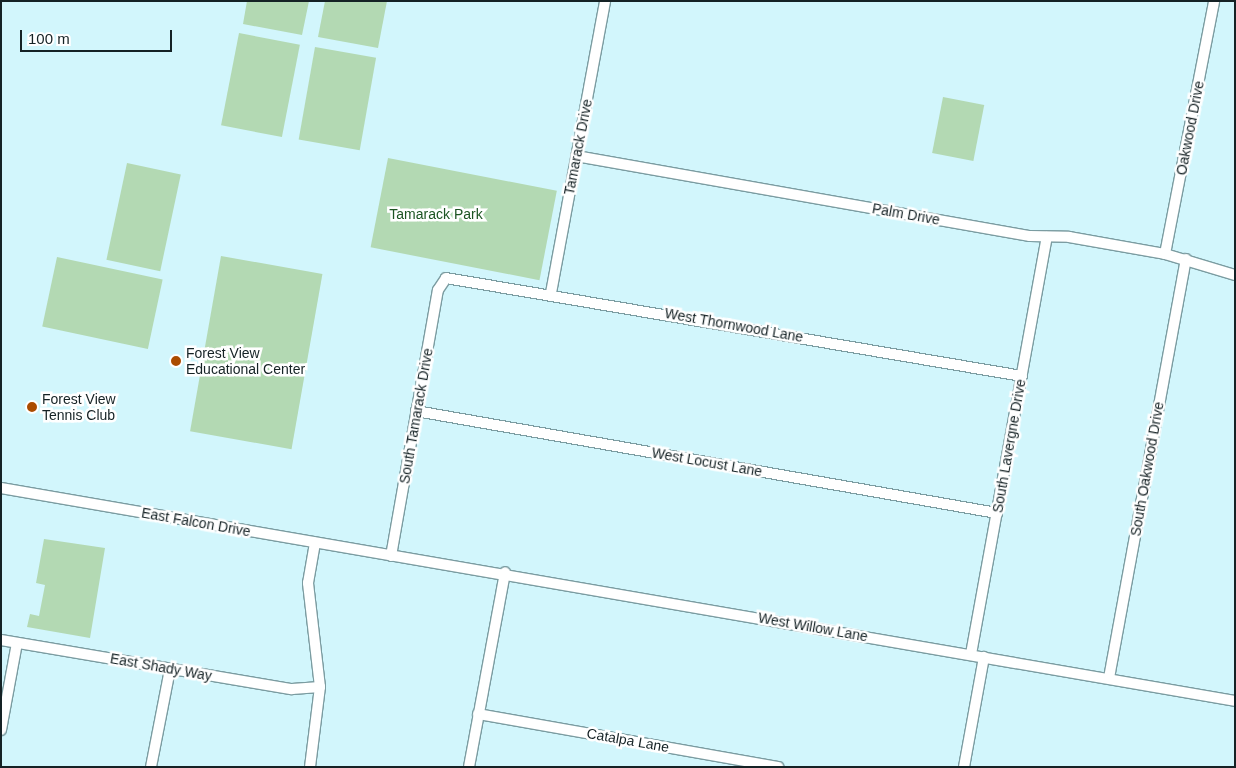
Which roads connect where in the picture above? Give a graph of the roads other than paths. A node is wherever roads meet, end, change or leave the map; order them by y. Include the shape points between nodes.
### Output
1 (605, 1) edge
2 (1214, 1) edge
3 (576, 156) junction
4 (1047, 237) junction
5 (1166, 254) junction
6 (1186, 259) junction
7 (1235, 275) edge
8 (446, 278) joint
9 (551, 293) junction
10 (1022, 376) junction
11 (416, 411) junction
12 (1, 488) edge
13 (997, 513) junction
14 (315, 543) junction
15 (392, 556) junction
16 (505, 572) junction
17 (1, 640) edge
18 (17, 643) junction
19 (970, 654) junction
20 (984, 657) junction
21 (170, 669) junction
22 (1109, 678) junction
23 (320, 687) junction
24 (1235, 701) edge
25 (478, 714) junction
26 (1, 730) edge
27 (151, 767) edge
28 (310, 767) edge
29 (468, 767) edge
30 (778, 767) edge
31 (964, 767) edge

1 - 3 street, Tamarack Drive
2 - 5 street, Oakwood Drive
3 - 4 street, Palm Drive
3 - 9 street, Tamarack Drive
4 - 5 street, Palm Drive
4 - 10 street, South Lavergne Drive
5 - 6 street, Palm Drive
6 - 7 street, Palm Drive
6 - 22 street, South Oakwood Drive
8 - 9 street, West Thornwood Lane
8 - 11 street, South Tamarack Drive via 438,290
9 - 10 street, West Thornwood Lane
10 - 13 street, South Lavergne Drive
11 - 13 street, West Locust Lane
11 - 15 street, South Tamarack Drive
12 - 14 street, East Falcon Drive
13 - 19 street, South Lavergne Drive
14 - 15 street, East Falcon Drive
14 - 23 street via 308,583
15 - 16 street, West Willow Lane
16 - 19 street, West Willow Lane
16 - 25 street
17 - 18 street, East Shady Way
18 - 21 street, East Shady Way
18 - 26 street
19 - 20 street, West Willow Lane
20 - 22 street, West Willow Lane
20 - 31 street
21 - 23 street, East Shady Way via 292,689
21 - 27 street
22 - 24 street, West Willow Lane
23 - 28 street
25 - 29 street
25 - 30 street, Catalpa Lane

